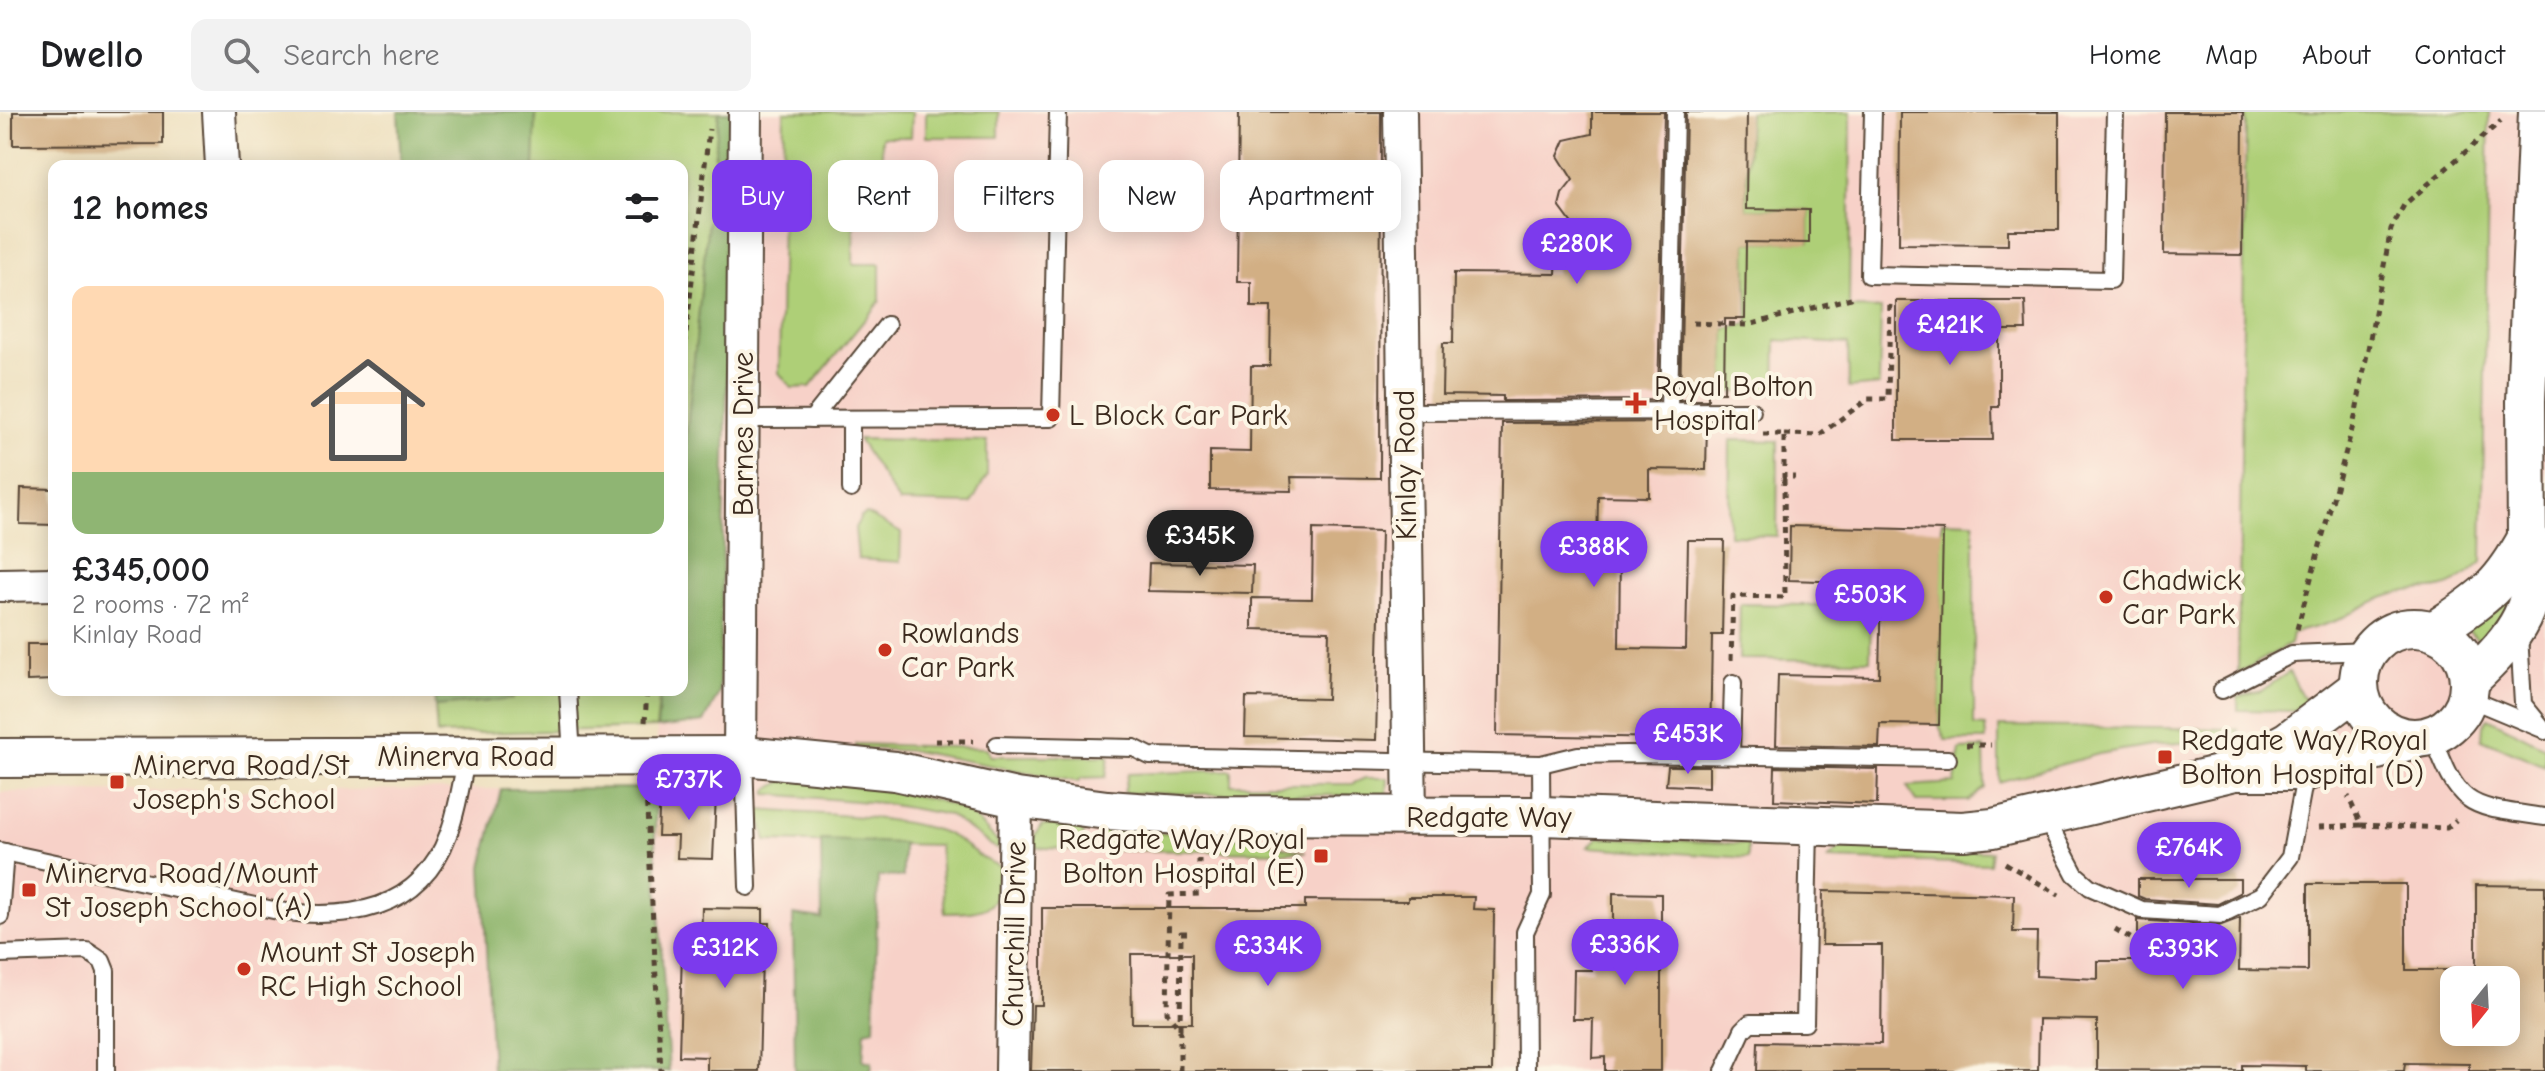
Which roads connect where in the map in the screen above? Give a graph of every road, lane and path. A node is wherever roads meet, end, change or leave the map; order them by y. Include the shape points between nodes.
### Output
1 (219, 112) edge
2 (745, 112) edge
3 (1058, 112) edge
4 (1400, 112) edge
5 (1675, 112) edge
6 (1873, 112) edge
7 (2115, 112) edge
8 (2502, 112) edge
9 (2538, 112) edge
10 (709, 126) dead end
11 (222, 160) edge
12 (1869, 275) junction
13 (1890, 275) junction
14 (688, 315) edge
15 (1671, 322) junction
16 (887, 325) dead end
17 (2536, 401) edge
18 (1669, 411) junction
19 (1752, 411) joint
20 (1404, 412) junction
21 (743, 419) junction
22 (812, 419) junction
23 (851, 419) junction
24 (1784, 434) junction
25 (1784, 477) junction
26 (1795, 477) dead end
27 (851, 489) dead end
28 (2527, 538) junction
29 (48, 584) edge
30 (0, 585) edge
31 (2519, 628) junction
32 (2434, 631) junction
33 (2368, 651) junction
34 (2297, 654) junction
35 (1733, 683) joint
36 (2358, 688) junction
37 (2469, 689) junction
38 (2222, 690) dead end
39 (568, 696) edge
40 (2543, 730) edge
41 (2424, 737) junction
42 (997, 745) dead end
43 (1731, 755) junction
44 (467, 756) junction
45 (572, 756) junction
46 (644, 756) junction
47 (742, 756) junction
48 (0, 758) edge
49 (1948, 759) dead end
50 (1409, 762) junction
51 (1541, 764) junction
52 (2321, 767) junction
53 (2235, 771) junction
54 (1016, 798) junction
55 (2473, 803) junction
56 (2043, 814) junction
57 (1542, 816) junction
58 (1410, 817) junction
59 (2545, 817) edge
60 (2361, 825) junction
61 (1809, 826) junction
62 (2318, 827) dead end
63 (2, 852) edge
64 (1199, 859) dead end
65 (748, 887) dead end
66 (0, 916) edge
67 (1192, 933) dead end
68 (0, 954) edge
69 (1180, 1030) junction
70 (106, 1071) edge
71 (661, 1071) edge
72 (1012, 1071) edge
73 (1180, 1071) edge
74 (1526, 1071) edge
75 (1724, 1071) edge

1 - 11 street
2 - 21 street, Barnes Drive
3 - 23 lane via 1051,418
4 - 20 street, Kinlay Road
5 - 15 lane
6 - 12 lane
7 - 13 lane via 2111,280
8 - 34 path via 2503,120 2404,205 2391,229 2354,422 2296,632
9 - 17 street, Redgate Way
10 - 14 path
12 - 13 lane
12 - 15 path via 1851,298 1748,325
13 - 24 path via 1888,399 1868,399 1819,435
15 - 18 lane
16 - 22 lane
17 - 28 street, Redgate Way
18 - 19 lane
18 - 20 lane
19 - 24 path via 1751,434
20 - 50 street, Kinlay Road
21 - 22 lane
21 - 47 street, Barnes Drive
22 - 23 lane
23 - 27 lane
24 - 25 path
25 - 26 path
25 - 35 path via 1785,597 1733,596
28 - 31 street, Redgate Way via 2534,560
28 - 32 street, Redgate Way via 2492,591
29 - 30 street
31 - 37 street, Redgate Way
31 - 40 lane via 2523,704
32 - 33 street via 2397,630
32 - 37 street via 2459,650
33 - 34 lane
33 - 36 street
34 - 38 lane
35 - 43 lane
36 - 41 street via 2377,724 2398,737
36 - 53 street, Redgate Way via 2288,741
37 - 40 lane
37 - 41 street, Redgate Way via 2449,727
39 - 45 lane
41 - 52 street, Redgate Way
41 - 55 lane via 2449,779
42 - 50 lane via 1134,748 1150,756
43 - 49 lane
43 - 51 lane via 1578,755
44 - 45 street, Minerva Road
44 - 48 street, Minerva Road
44 - 63 lane via 448,836 427,872 398,896 360,913 324,917 278,911
45 - 46 street, Minerva Road
46 - 47 street, Minerva Road
46 - 71 path
47 - 54 street, Redgate Way via 895,771
47 - 65 lane
50 - 51 lane
50 - 58 street, Kinlay Road
51 - 57 lane
52 - 53 street, Redgate Way
52 - 56 lane via 2290,857 2261,895 2220,915 2142,910 2090,887 2075,874
52 - 60 path
53 - 56 street, Redgate Way
54 - 58 street, Redgate Way via 1181,815
54 - 72 street, Churchill Drive
55 - 59 lane
55 - 60 path via 2447,828
56 - 61 street, Redgate Way via 1963,831
57 - 58 street, Redgate Way
57 - 61 street, Redgate Way
57 - 74 lane via 1542,895 1525,932
60 - 62 path
61 - 75 lane via 1805,1023 1750,1023
63 - 66 lane
64 - 69 path via 1199,894 1169,895 1167,1012
67 - 69 path via 1181,933
68 - 70 lane via 87,951 102,961
69 - 73 path

